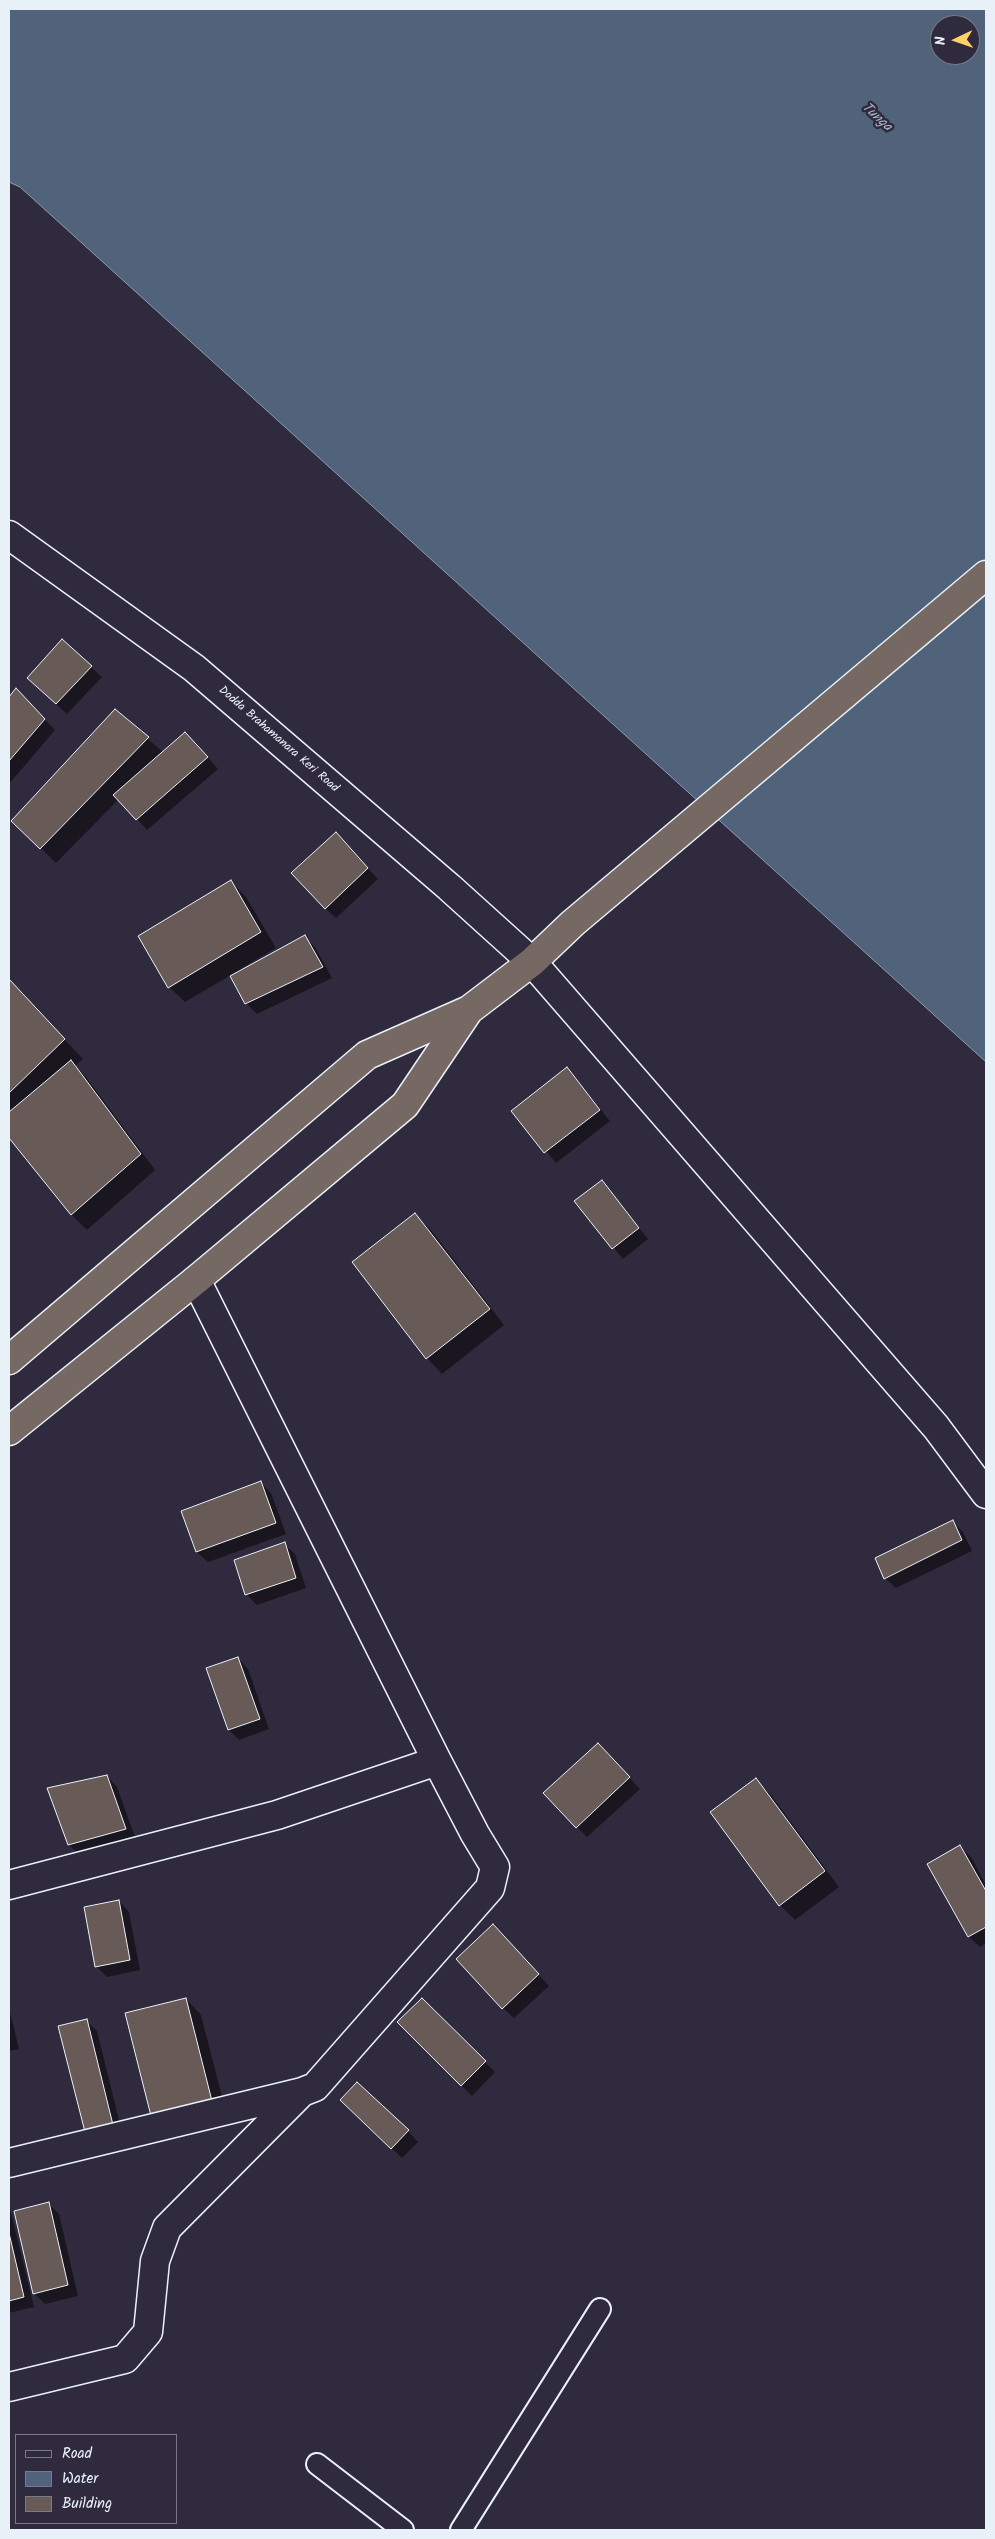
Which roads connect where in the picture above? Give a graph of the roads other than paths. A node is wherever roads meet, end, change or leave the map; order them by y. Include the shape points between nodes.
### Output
1 (9, 535) edge
2 (986, 575) edge
3 (532, 962) junction
4 (469, 1010) junction
5 (196, 1280) junction
6 (9, 1360) edge
7 (9, 1431) edge
8 (986, 1494) edge
9 (437, 1761) junction
10 (9, 1885) edge
11 (302, 2092) junction
12 (9, 2162) edge
13 (600, 2309) dead end
14 (9, 2388) edge
15 (317, 2464) dead end
16 (403, 2530) edge
17 (461, 2530) edge

1 - 3 street, Dodda Brahamanara Keri Road via 194,668
2 - 3 highway via 573,923
3 - 4 highway
3 - 8 street, Dodda Brahamanara Keri Road via 936,1427
4 - 5 highway via 405,1104
4 - 6 highway via 367,1055
5 - 7 highway
5 - 9 street
9 - 10 street via 277,1815
9 - 11 street via 495,1867 490,1888 315,2087
11 - 12 street
11 - 14 street via 167,2228 155,2261 148,2332 125,2359
13 - 17 lane
15 - 16 lane

